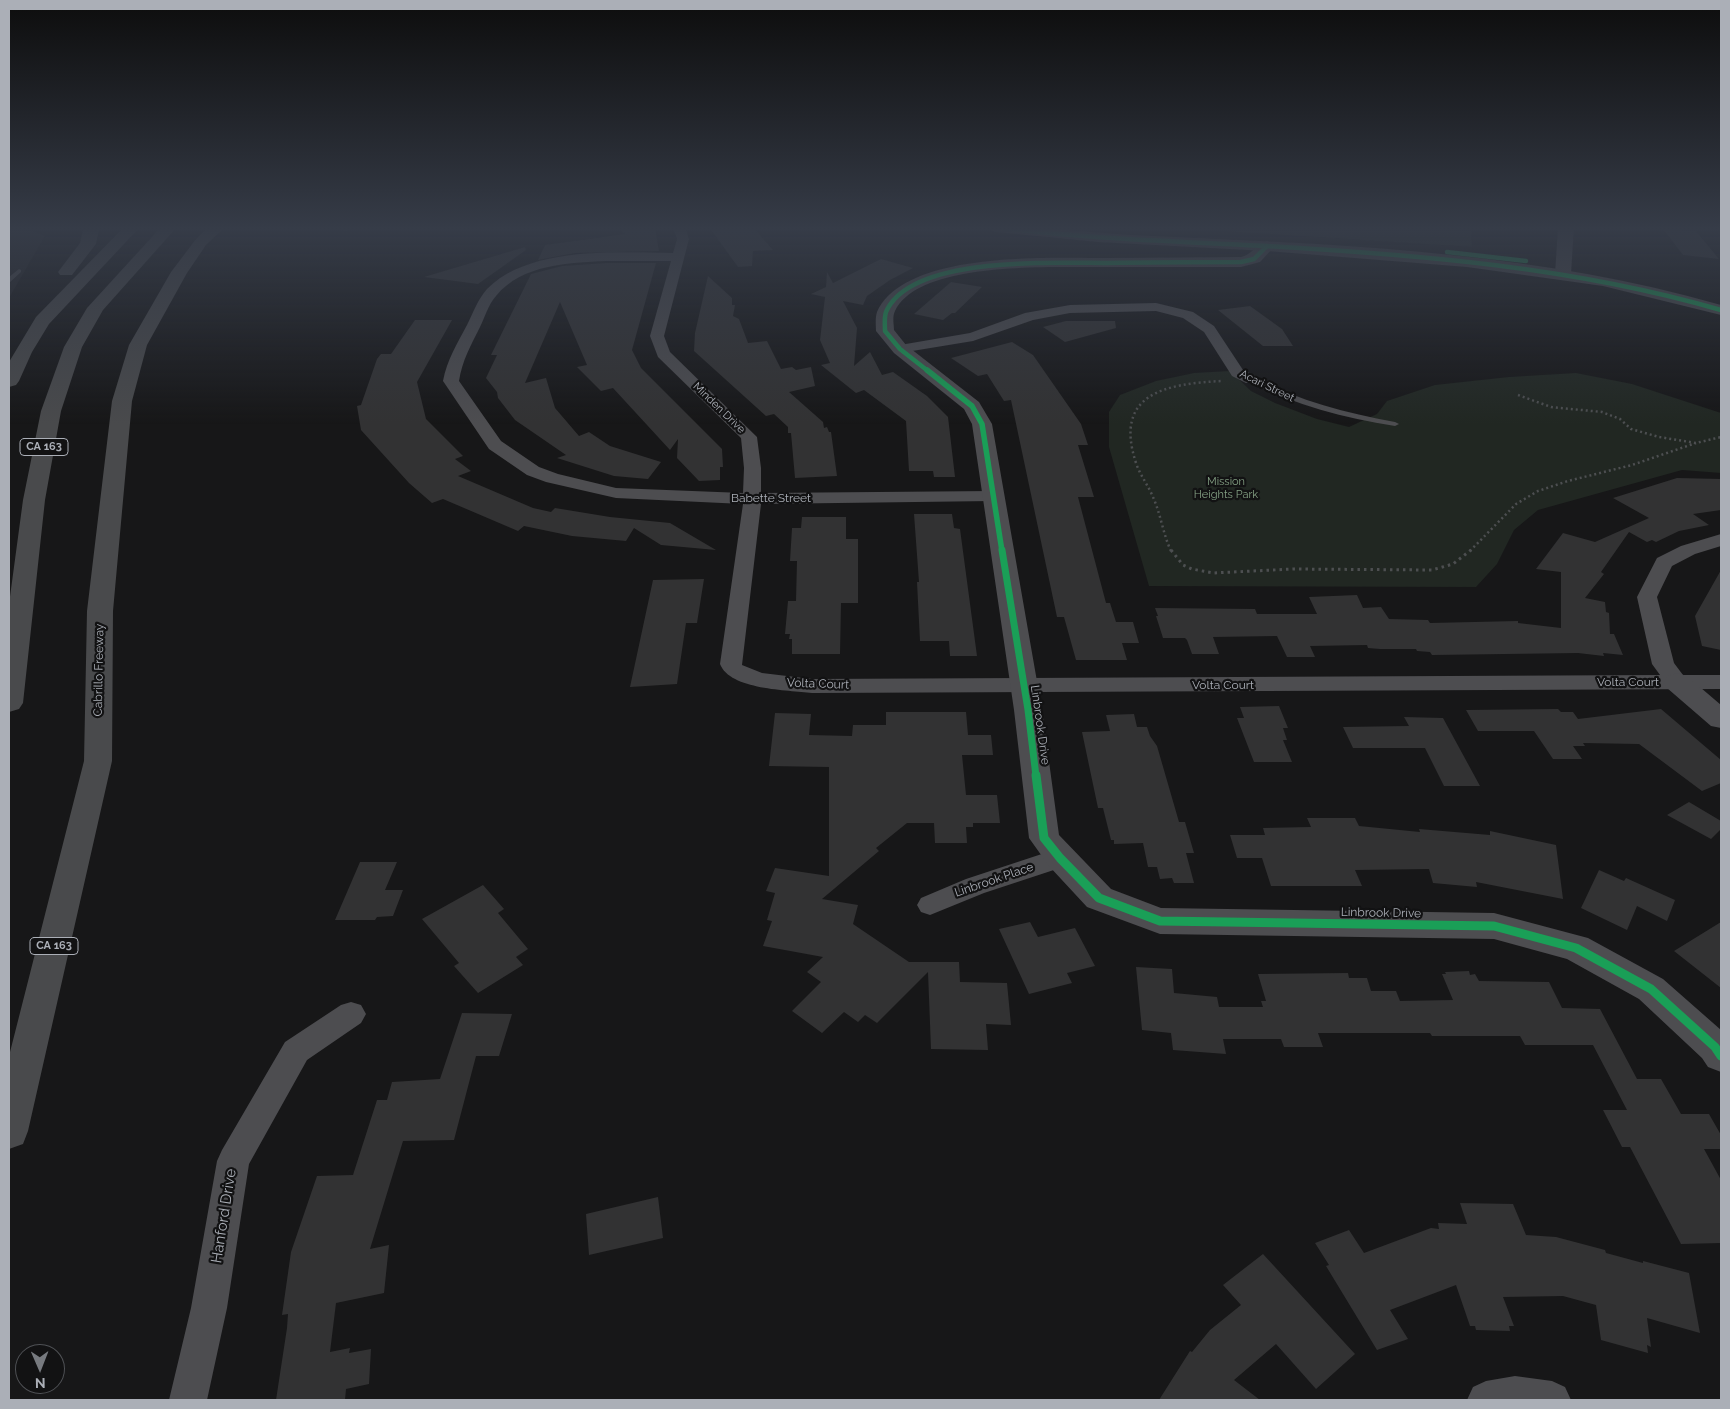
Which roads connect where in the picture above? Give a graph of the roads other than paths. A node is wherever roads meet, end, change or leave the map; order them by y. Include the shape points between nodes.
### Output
1 (49, 293) edge
2 (69, 293) edge
3 (110, 293) edge
4 (167, 293) edge
5 (491, 293) edge
6 (668, 293) edge
7 (904, 293) edge
8 (1651, 293) edge
9 (1681, 293) edge
10 (1721, 303) edge
11 (1721, 310) edge
12 (42, 321) junction
13 (900, 349) junction
14 (1252, 380) joint
15 (9, 381) edge
16 (1395, 424) dead end
17 (993, 496) junction
18 (752, 500) junction
19 (1721, 540) edge
20 (730, 664) joint
21 (1677, 682) junction
22 (1721, 682) edge
23 (1024, 686) junction
24 (9, 702) edge
25 (1721, 719) edge
26 (1060, 858) junction
27 (930, 905) dead end
28 (351, 1014) dead end
29 (1721, 1056) edge
30 (9, 1131) edge
31 (188, 1400) edge
32 (1486, 1400) edge
33 (1552, 1400) edge

1 - 12 highway via 45,298
2 - 12 highway
3 - 24 highway, CA 163 via 96,308 73,347 51,411 34,500
4 - 30 highway, Cabrillo Freeway / CA 163 via 138,345 122,401 100,611 98,761
5 - 18 street, Babette Street via 453,364 451,381 495,445 533,471 616,493
6 - 18 street, Minden Drive via 657,336 663,354 749,437
7 - 13 street, Linbrook Drive via 885,313 885,331
8 - 11 main road
9 - 10 main road
12 - 15 highway
13 - 14 street, Acari Street via 973,337 1030,316 1070,309 1156,307 1188,315 1209,329 1238,373
13 - 17 street, Linbrook Drive via 972,406 982,424
14 - 16 lane, Acari Street via 1324,411
17 - 18 street, Babette Street
17 - 23 street, Linbrook Drive
18 - 20 street, Minden Drive
19 - 21 street via 1688,550 1664,562 1648,597 1663,664
20 - 23 street, Volta Court via 733,669 758,680 812,686
21 - 22 street, Volta Court
21 - 23 street, Volta Court
21 - 25 street
23 - 26 street, Linbrook Drive via 1044,838
26 - 27 street, Linbrook Place via 975,886
26 - 29 street, Linbrook Drive via 1099,898 1160,921 1494,926 1576,948 1651,989
28 - 31 street, Hanford Drive via 296,1051 233,1161 209,1308
32 - 33 street via 1515,1395

